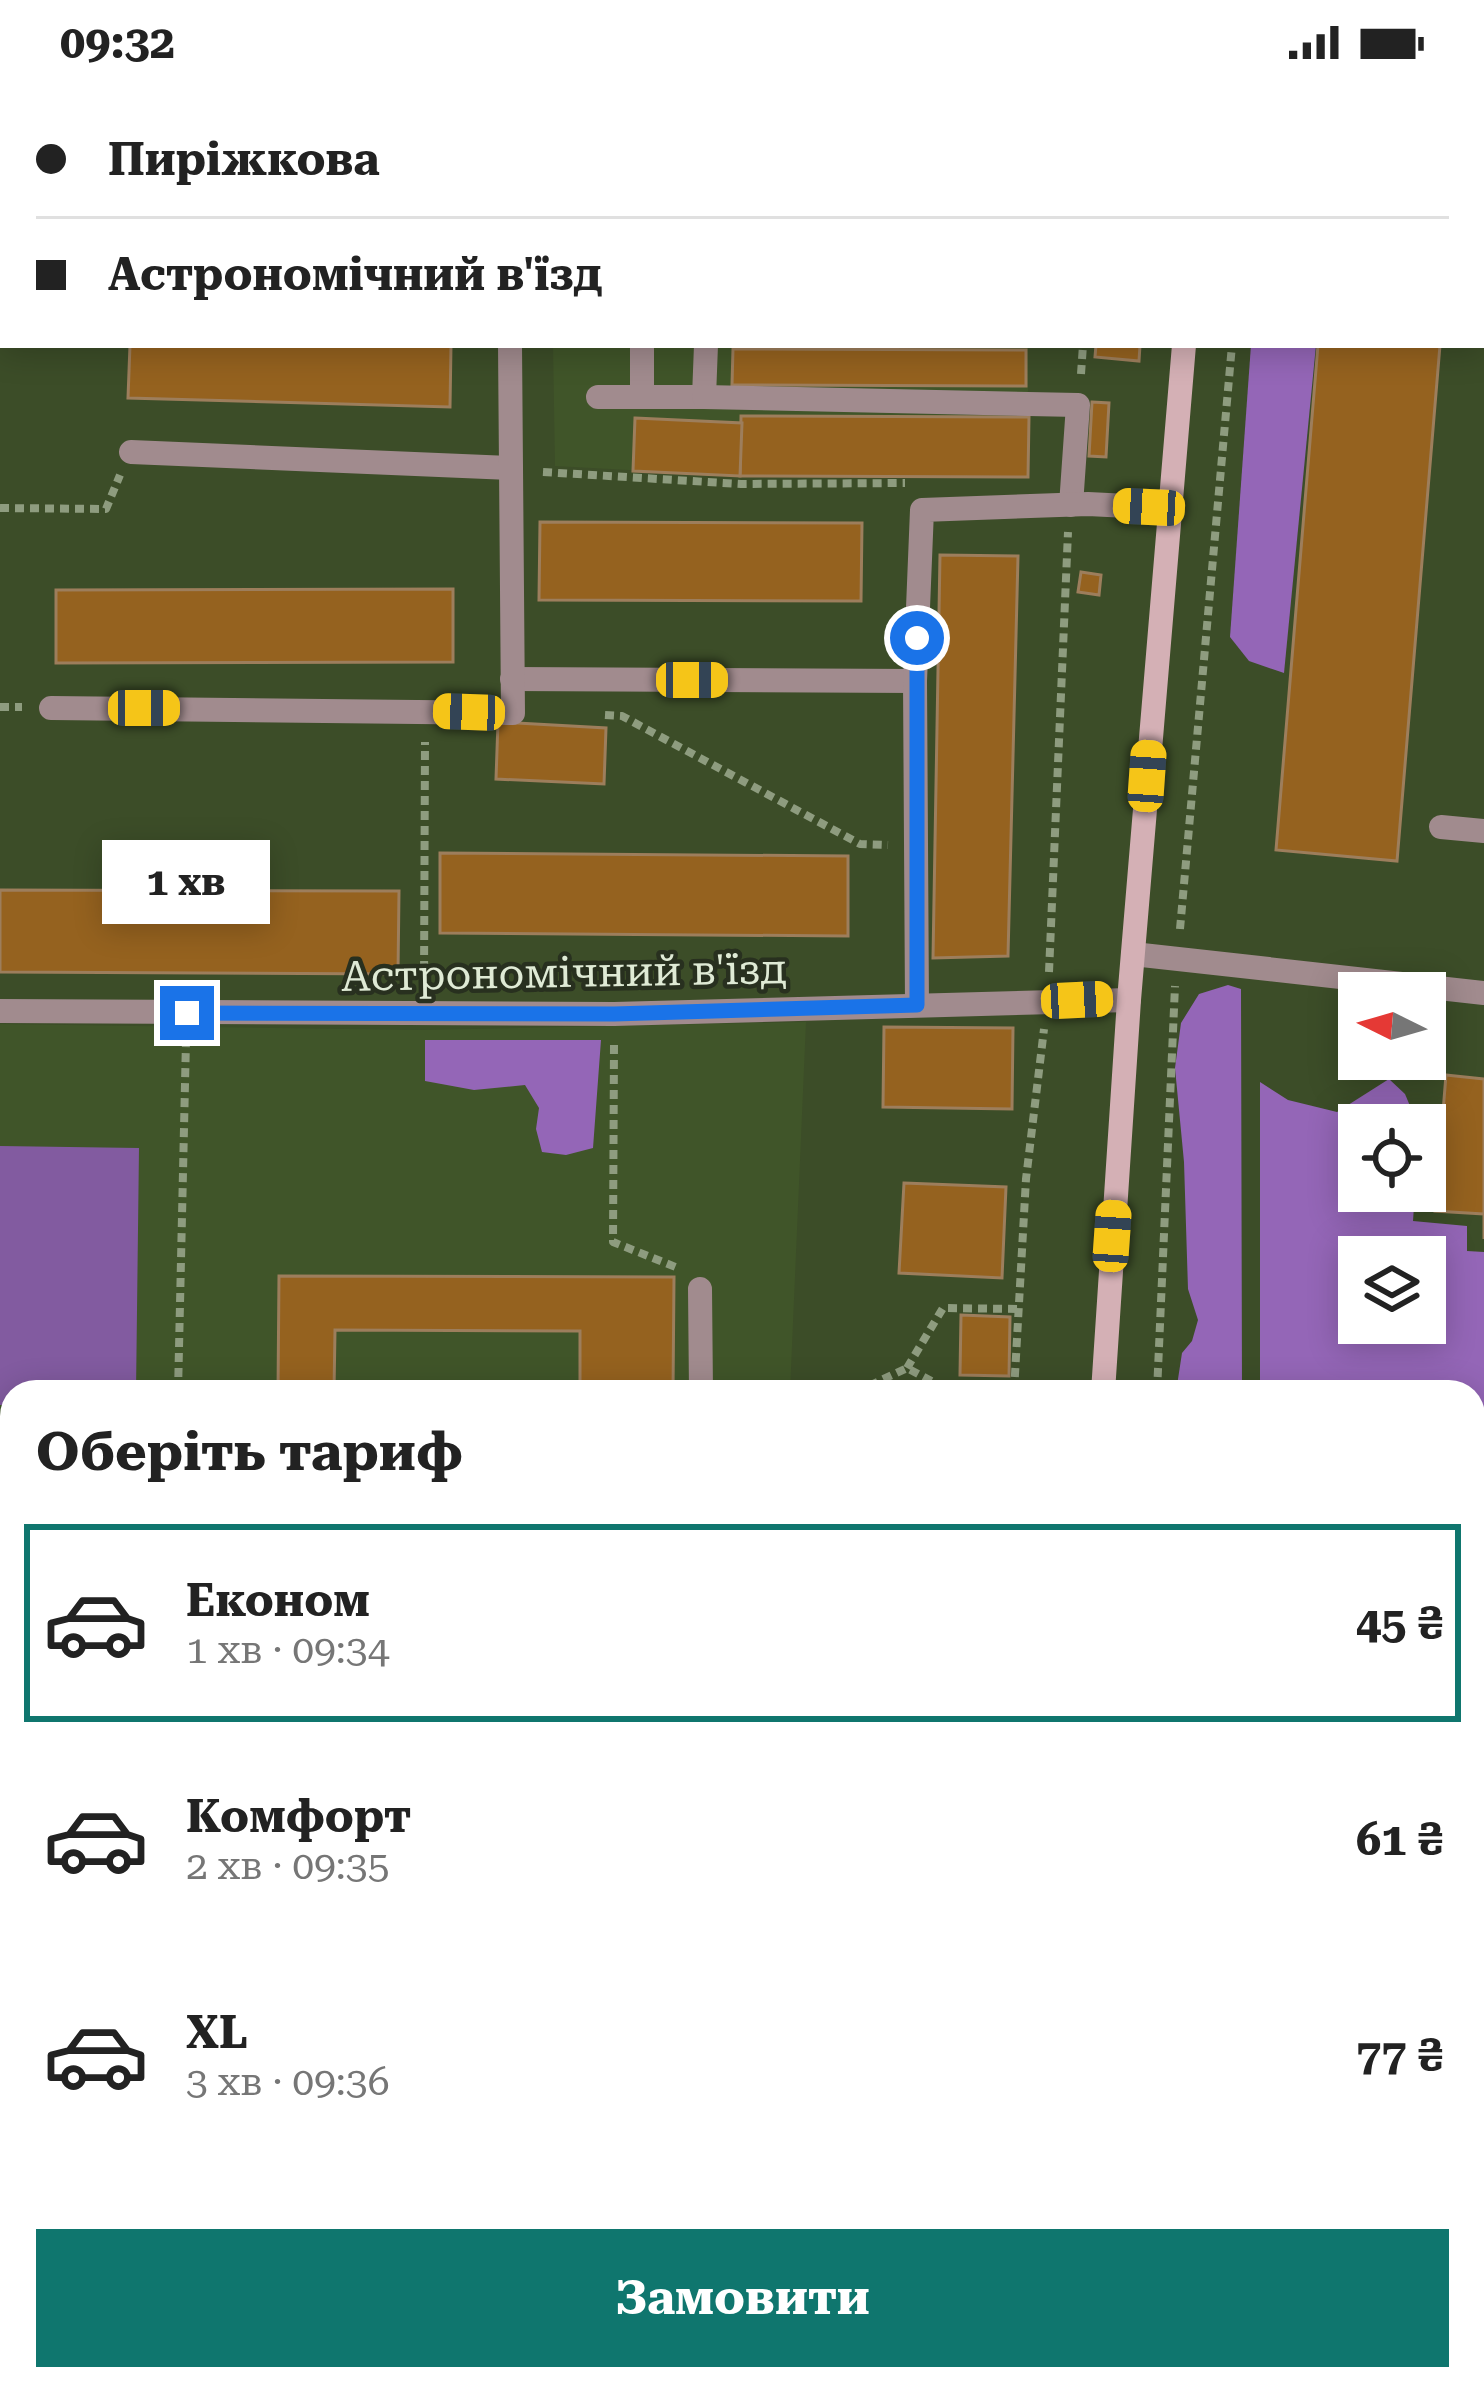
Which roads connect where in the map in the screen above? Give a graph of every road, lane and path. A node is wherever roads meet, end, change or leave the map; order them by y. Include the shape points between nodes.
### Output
1 (510, 348) edge
2 (642, 348) edge
3 (706, 348) edge
4 (1184, 348) edge
5 (1232, 348) edge
6 (642, 396) junction
7 (598, 397) dead end
8 (704, 397) junction
9 (130, 452) joint
10 (511, 467) junction
11 (1071, 505) junction
12 (0, 508) edge
13 (1168, 508) junction
14 (922, 509) junction
15 (512, 679) junction
16 (915, 681) junction
17 (51, 708) dead end
18 (425, 710) junction
19 (586, 715) dead end
20 (1441, 827) dead end
21 (1484, 831) edge
22 (919, 845) junction
23 (1179, 937) dead end
24 (1132, 954) junction
25 (1175, 984) dead end
26 (1484, 993) edge
27 (1129, 1000) junction
28 (1048, 1002) junction
29 (917, 1005) junction
30 (0, 1011) edge
31 (187, 1013) junction
32 (614, 1014) junction
33 (424, 1015) junction
34 (700, 1289) joint
35 (1020, 1309) junction
36 (907, 1367) junction
37 (178, 1380) edge
38 (701, 1380) edge
39 (880, 1380) edge
40 (930, 1380) edge
41 (1015, 1380) edge
42 (1104, 1380) edge
43 (1158, 1380) edge

1 - 10 street
2 - 6 street
3 - 8 street
4 - 13 street
5 - 23 path
6 - 7 street
6 - 8 street
8 - 11 street via 1078,405
9 - 10 street
9 - 12 path via 106,509
10 - 14 path via 741,484 907,484
10 - 15 street
11 - 13 street
11 - 14 street
11 - 28 path
13 - 24 street
14 - 16 street
15 - 16 street
15 - 18 street via 513,713
16 - 22 street
17 - 18 street
18 - 33 path
19 - 22 path via 622,716 860,844
20 - 21 street
22 - 29 street
24 - 26 street
24 - 27 street
25 - 43 path
27 - 28 street, Астрономічний в'їзд
27 - 42 street
28 - 29 street, Астрономічний в'їзд
28 - 35 path
29 - 32 street, Астрономічний в'їзд
30 - 31 street, Астрономічний в'їзд
31 - 33 street, Астрономічний в'їзд
31 - 37 path
32 - 33 street, Астрономічний в'їзд
32 - 34 path via 613,1242 683,1270
34 - 38 street
35 - 36 path via 943,1308
35 - 41 path
36 - 39 path
36 - 40 path

